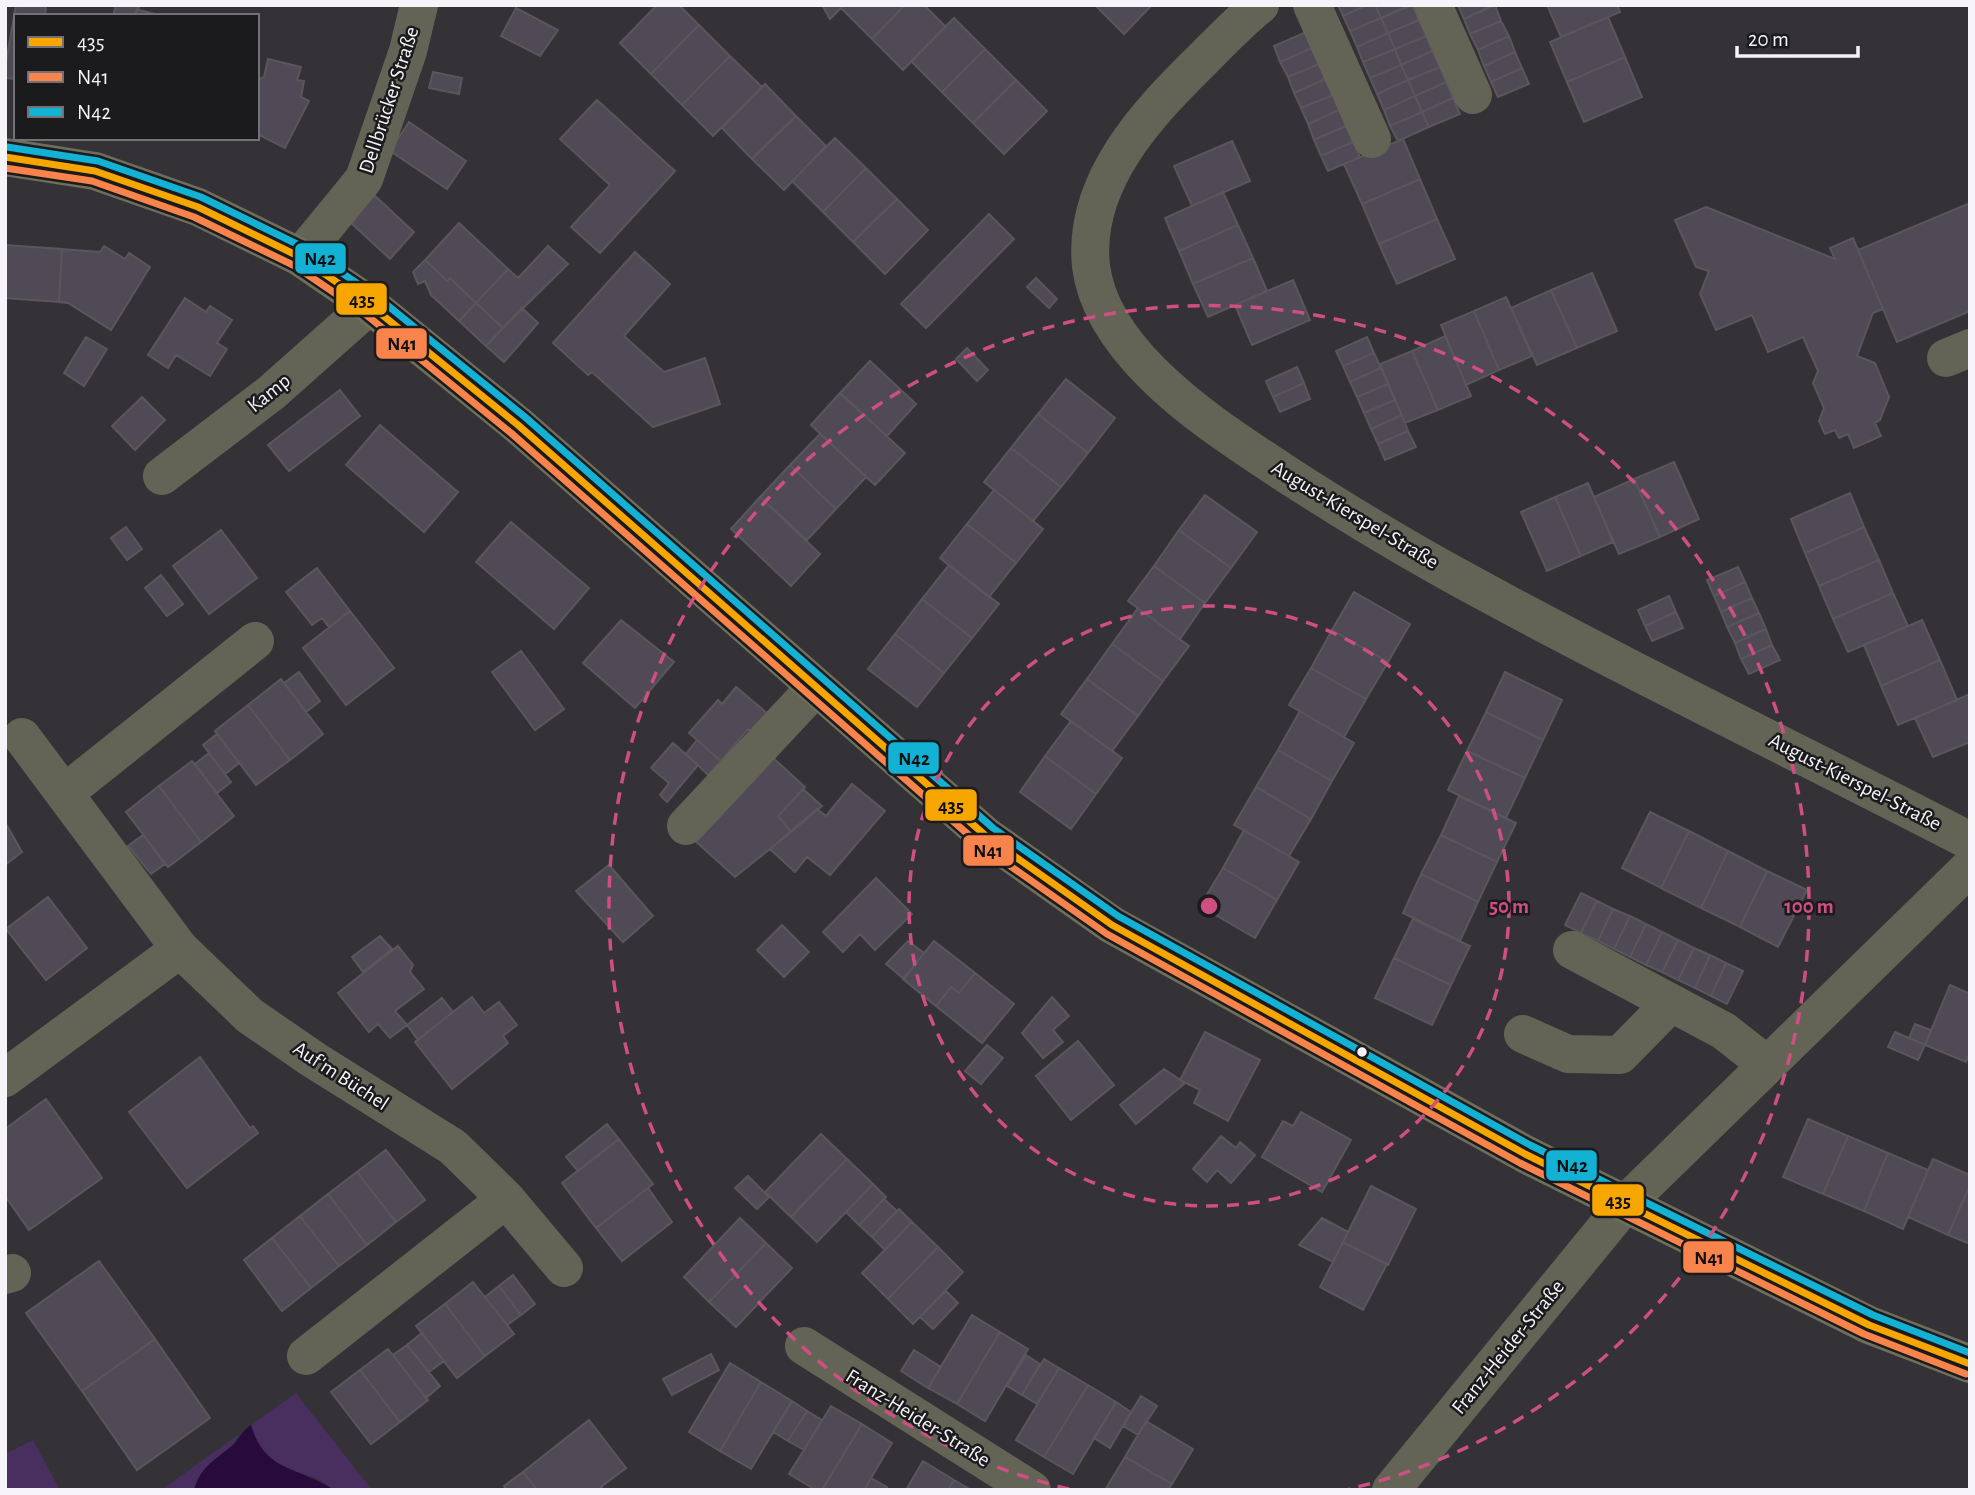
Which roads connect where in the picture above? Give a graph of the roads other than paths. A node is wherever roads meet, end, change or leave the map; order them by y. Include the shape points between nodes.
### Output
1 (419, 5) edge
2 (1260, 5) edge
3 (1312, 5) edge
4 (1433, 5) edge
5 (1473, 95) dead end
6 (1372, 139) dead end
7 (5, 157) edge
8 (300, 257) junction
9 (370, 305) junction
10 (162, 476) dead end
11 (255, 640) dead end
12 (815, 688) junction
13 (22, 737) dead end
14 (66, 792) junction
15 (686, 827) dead end
16 (1970, 841) edge
17 (1970, 867) edge
18 (180, 949) junction
19 (1572, 950) dead end
20 (1671, 1003) junction
21 (1523, 1034) dead end
22 (1766, 1064) junction
23 (5, 1079) edge
24 (506, 1199) junction
25 (1626, 1203) junction
26 (564, 1268) dead end
27 (804, 1346) dead end
28 (306, 1356) dead end
29 (1970, 1364) edge
30 (1392, 1489) edge
31 (1032, 1490) edge

1 - 8 street, Dellbrücker Straße via 364,179
2 - 16 street, August-Kierspel-Straße via 1159,103 1125,146 1102,192 1093,225 1091,266 1102,306 1124,342 1218,429 1372,529 1510,606
3 - 6 street
4 - 5 street
7 - 8 main road via 95,171 198,207
8 - 9 main road
9 - 10 street, Kamp via 271,393
9 - 12 main road via 518,425
11 - 14 street
12 - 15 street
12 - 25 main road via 986,835 1112,925 1525,1154
13 - 14 street, Auf'm Büchel
14 - 18 street, Auf'm Büchel
17 - 22 street, Franz-Heider-Straße
18 - 23 street
18 - 24 street, Auf'm Büchel via 250,1016 453,1147
19 - 20 street
20 - 21 street via 1620,1055 1568,1054
20 - 22 street via 1724,1031
22 - 25 street, Franz-Heider-Straße
24 - 26 street, Auf'm Büchel
24 - 28 street
25 - 29 main road via 1869,1325
25 - 30 street, Franz-Heider-Straße
27 - 31 street, Franz-Heider-Straße

